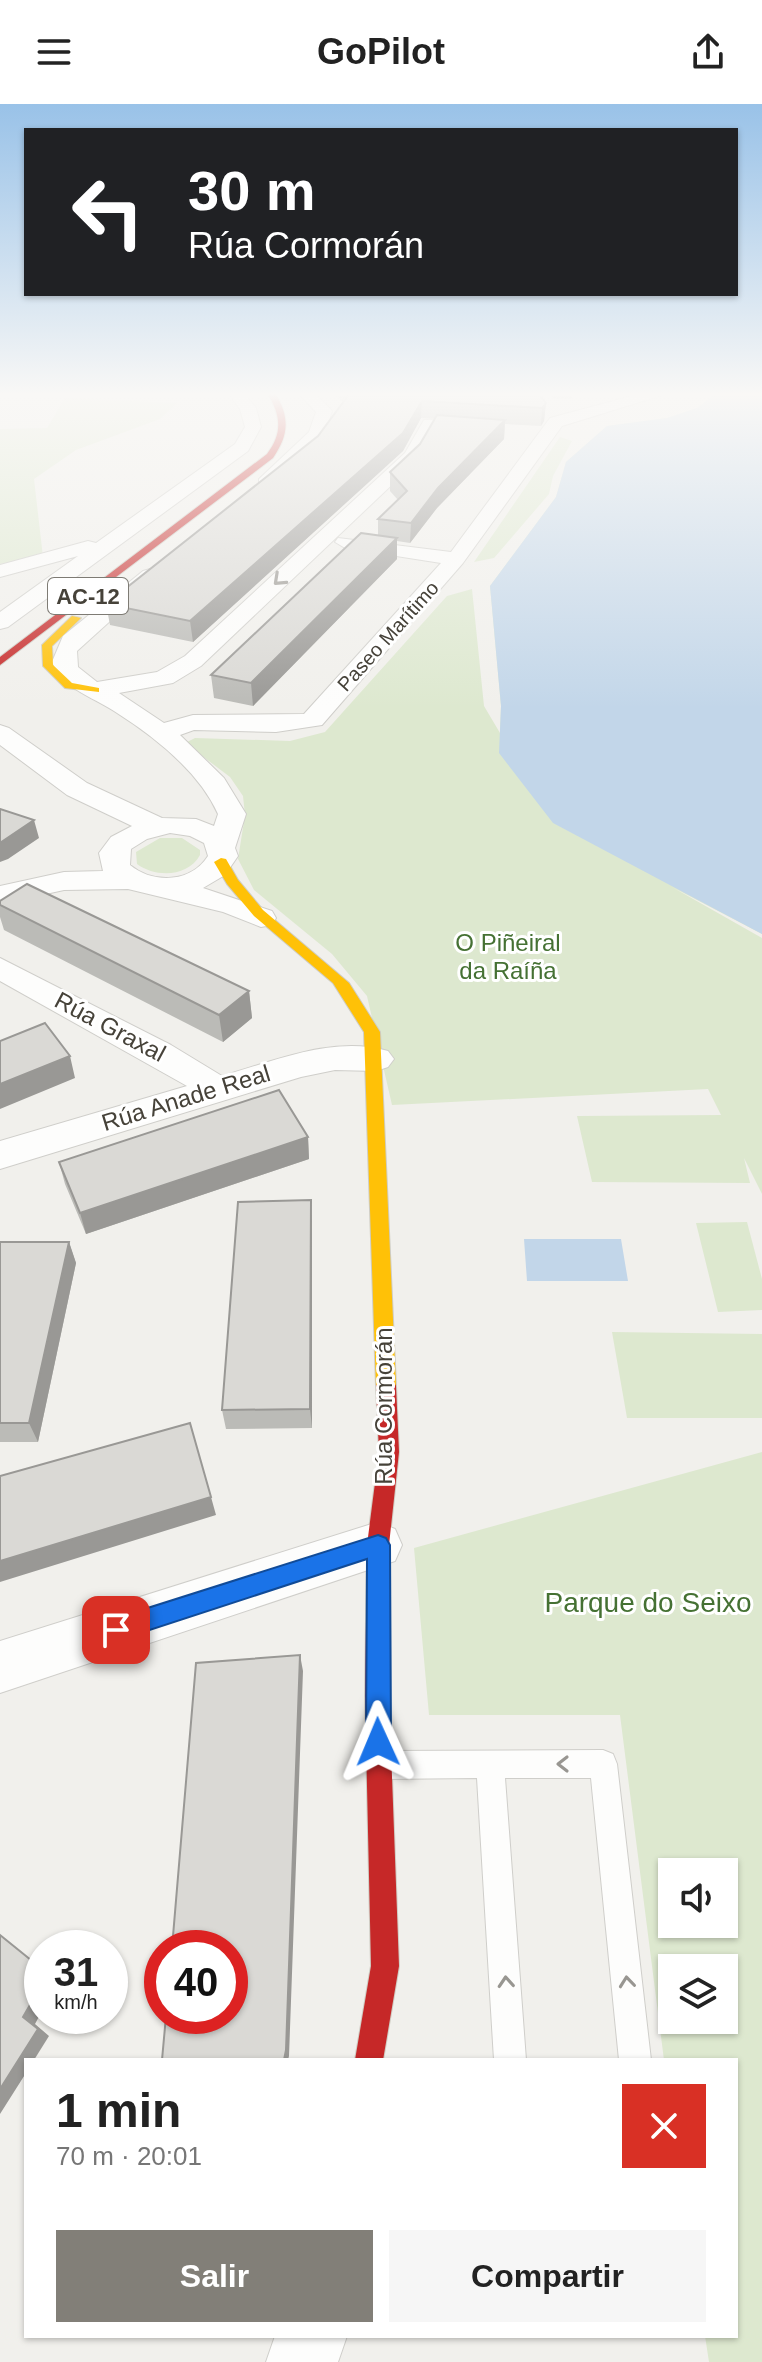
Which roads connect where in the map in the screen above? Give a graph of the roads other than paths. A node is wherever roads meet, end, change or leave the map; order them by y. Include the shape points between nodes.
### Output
1 (172, 498) edge
2 (187, 498) edge
3 (215, 498) edge
4 (247, 498) edge
5 (366, 498) edge
6 (497, 498) edge
7 (138, 523) junction
8 (175, 530) junction
9 (321, 539) junction
10 (195, 540) edge
11 (171, 559) edge
12 (456, 559) junction
13 (0, 571) edge
14 (0, 578) edge
15 (38, 596) junction
16 (0, 622) edge
17 (0, 637) edge
18 (0, 662) edge
19 (164, 678) junction
20 (95, 690) junction
21 (121, 704) junction
22 (230, 722) junction
23 (0, 733) edge
24 (162, 736) junction
25 (196, 765) junction
26 (219, 788) junction
27 (77, 789) junction
28 (170, 826) junction
29 (118, 848) junction
30 (222, 854) junction
31 (130, 880) junction
32 (36, 886) junction
33 (163, 887) junction
34 (0, 895) edge
35 (261, 918) junction
36 (0, 968) edge
37 (376, 1059) junction
38 (217, 1089) junction
39 (0, 1155) edge
40 (378, 1545) junction
41 (0, 1667) edge
42 (490, 1764) junction
43 (379, 1765) junction
44 (369, 2058) edge
45 (510, 2058) edge
46 (635, 2058) edge
47 (310, 2338) edge
48 (302, 2362) edge

1 - 7 street
2 - 17 main road, AC-12
3 - 8 main road, AC-12
4 - 10 street
5 - 9 street
6 - 12 street, Paseo Marítimo
7 - 13 street via 69,554
7 - 15 street
8 - 18 main road, AC-12
8 - 20 main road via 160,551 47,645 52,674 69,686
9 - 12 street
9 -> 19 street via 193,661
11 - 20 street via 78,634 64,652 67,671
12 - 22 street, Paseo Marítimo via 313,720 282,728
14 - 15 street via 30,581
15 - 16 street
19 - 20 street
19 - 21 street
19 - 22 street via 187,706
20 - 21 street
21 - 24 street
21 - 25 street via 116,711 120,724
22 - 24 street, Paseo Marítimo via 180,725
23 - 27 street
24 - 25 street
25 - 26 street
26 - 28 street via 212,808
26 - 30 street via 232,814
27 - 28 street
27 - 29 street
28 - 29 street via 137,833
28 - 30 street via 208,832
29 - 31 street via 115,868
29 - 32 street
30 - 33 street via 193,882
30 - 35 main road, Rúa Cormorán via 228,880
31 - 32 street
31 - 33 street, Rúa Cormorán
32 - 34 street
33 - 35 street, Rúa Cormorán
35 - 37 main road, Rúa Cormorán via 329,968 349,990 365,1011
36 - 38 street, Rúa Graxal
37 - 38 street, Rúa Anade Real via 317,1061
37 - 40 main road, Rúa Cormorán via 389,1452
38 - 39 street, Rúa Anade Real
40 - 41 street
40 - 43 main road, Rúa Cormorán
42 - 43 lane
45 -> 42 lane
46 -> 42 lane via 603,1764
43 - 44 main road, Rúa Cormorán via 385,1966
47 - 48 street

